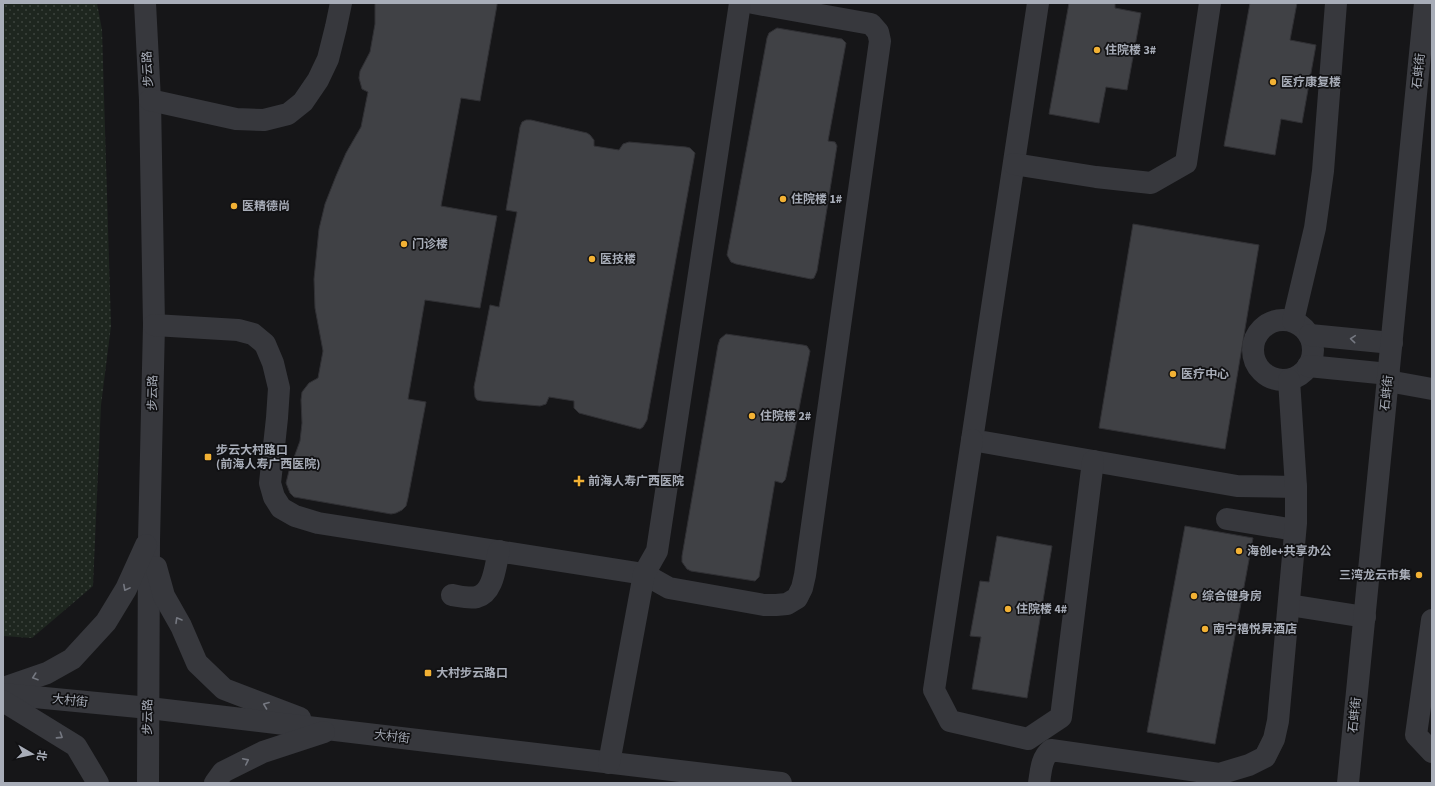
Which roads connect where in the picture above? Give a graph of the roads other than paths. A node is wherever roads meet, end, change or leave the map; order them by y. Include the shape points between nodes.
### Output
1 (145, 3) edge
2 (341, 3) edge
3 (740, 3) edge
4 (753, 3) edge
5 (1038, 3) edge
6 (1210, 3) edge
7 (1336, 3) edge
8 (1425, 3) edge
9 (150, 100) junction
10 (1014, 164) junction
11 (1294, 321) junction
12 (154, 324) junction
13 (1310, 335) junction
14 (1392, 343) junction
15 (1308, 366) junction
16 (1388, 378) junction
17 (1288, 380) junction
18 (1432, 389) edge
19 (972, 440) junction
20 (1093, 460) junction
21 (1296, 487) junction
22 (1227, 519) dead end
23 (1295, 530) junction
24 (149, 541) junction
25 (499, 551) junction
26 (644, 574) junction
27 (452, 595) dead end
28 (1289, 605) junction
29 (1365, 617) junction
30 (1432, 620) edge
31 (3, 688) edge
32 (3, 694) edge
33 (3, 701) edge
34 (149, 708) junction
35 (1045, 728) junction
36 (329, 730) junction
37 (1051, 750) junction
38 (1432, 752) edge
39 (609, 763) junction
40 (98, 783) edge
41 (148, 783) edge
42 (215, 783) edge
43 (781, 783) edge
44 (1039, 783) edge
45 (1348, 783) edge

1 - 9 street, 步云路
2 - 9 street via 328,60 303,102 288,114 264,120 236,119
3 - 26 street via 657,551
4 - 26 street via 872,24 878,32 880,41 805,575 797,598 786,604 764,605 668,588
5 - 10 street
6 - 10 street via 1186,163 1151,184
7 - 11 street via 1323,171 1315,228
8 - 14 street, 石蚌街
9 - 12 street, 步云路
10 - 19 street
11 - 13 street
11 - 17 street via 1275,320 1259,331 1254,340 1253,351 1260,370 1278,380
12 - 24 street, 步云路
12 - 25 street via 238,330 253,334 265,344 273,363 278,388 270,483 281,508 295,516 318,523
14 -> 13 street
13 - 15 street via 1314,350
14 - 16 street, 石蚌街
15 - 16 street
15 - 17 street via 1298,376
16 - 18 street
16 - 29 street, 石蚌街
17 - 21 street
19 - 20 street
19 - 35 street via 934,690 950,721 1028,739
20 - 21 street via 1237,486
20 - 35 street via 1061,717
21 - 23 street
22 - 23 street
23 - 28 street
24 -> 31 street via 126,589 106,622 72,659 47,672
24 - 34 street, 步云路
36 -> 24 street via 224,689 197,663 182,626 164,596
25 - 26 street
25 - 27 street via 491,582 484,593 476,597
26 - 39 street
28 - 29 street
28 - 37 street via 1278,721 1274,739 1265,757 1249,765 1218,774
29 - 45 street, 石蚌街
30 - 38 street via 1416,735
32 - 34 street, 大村街
33 -> 40 street via 76,746
34 - 36 street, 大村街
34 - 41 street, 步云路
35 - 37 street
36 - 39 street, 大村街
42 -> 36 street via 223,772 263,752
37 - 44 street via 1046,754 1042,764
39 - 43 street, 大村街

